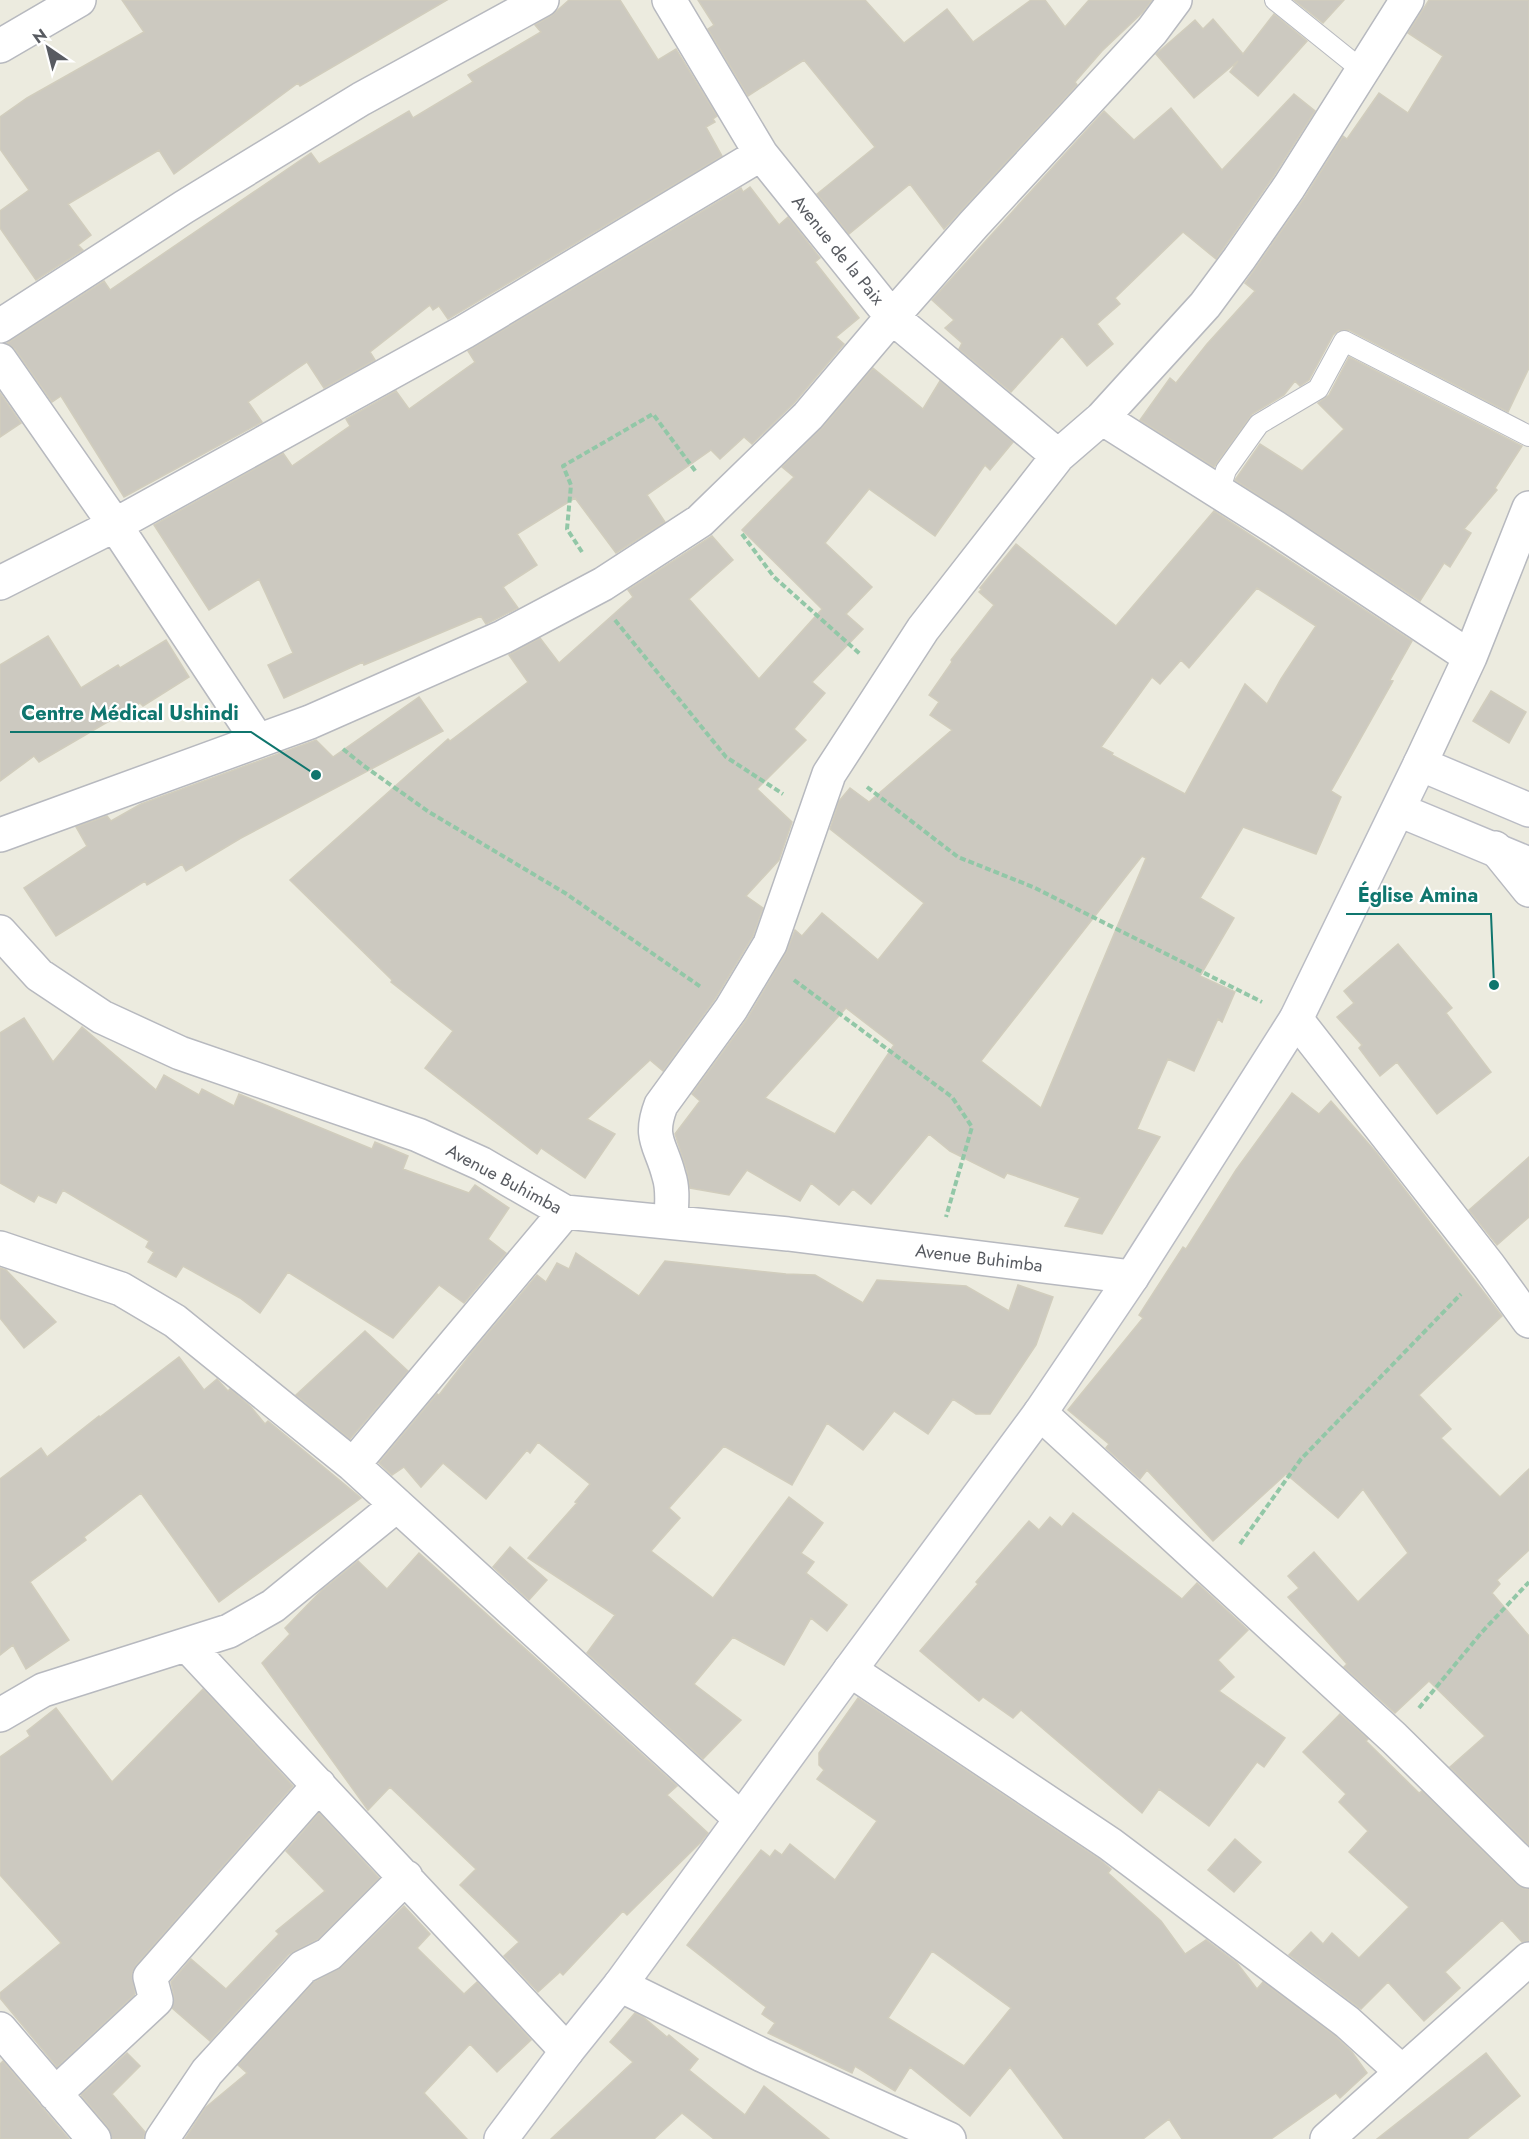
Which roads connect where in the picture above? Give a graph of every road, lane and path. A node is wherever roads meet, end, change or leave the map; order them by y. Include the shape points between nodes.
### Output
1 (79, 0) edge
2 (542, 0) edge
3 (669, 0) edge
4 (1175, 0) edge
5 (1275, 0) edge
6 (1407, 0) edge
7 (0, 46) edge
8 (1362, 70) junction
9 (761, 154) junction
10 (892, 317) junction
11 (0, 326) edge
12 (0, 360) edge
13 (1102, 418) junction
14 (1529, 436) edge
15 (1058, 456) junction
16 (1219, 492) junction
17 (719, 502) junction
18 (1528, 514) edge
19 (115, 525) junction
20 (0, 583) edge
21 (603, 584) junction
22 (1470, 657) junction
23 (889, 681) junction
24 (310, 722) junction
25 (258, 741) junction
26 (836, 763) junction
27 (1420, 764) junction
28 (1399, 810) junction
29 (1529, 810) edge
30 (815, 814) junction
31 (0, 836) edge
32 (1495, 848) junction
33 (1529, 864) edge
34 (1529, 890) edge
35 (0, 932) edge
36 (763, 956) junction
37 (731, 1009) junction
38 (1296, 1019) junction
39 (565, 1212) junction
40 (671, 1222) junction
41 (0, 1248) edge
42 (936, 1253) junction
43 (1489, 1266) junction
44 (1132, 1277) junction
45 (1529, 1321) edge
46 (1040, 1413) junction
47 (353, 1465) junction
48 (397, 1505) junction
49 (1217, 1576) junction
50 (1529, 1582) edge
51 (187, 1645) junction
52 (850, 1670) junction
53 (0, 1715) edge
54 (1394, 1738) junction
55 (319, 1785) junction
56 (741, 1819) junction
57 (1529, 1871) edge
58 (406, 1876) junction
59 (1529, 1959) edge
60 (620, 1985) junction
61 (0, 2029) edge
62 (567, 2051) junction
63 (1401, 2071) junction
64 (55, 2094) junction
65 (94, 2139) edge
66 (162, 2139) edge
67 (501, 2139) edge
68 (948, 2139) edge
69 (1327, 2139) edge

1 - 7 street
2 - 11 street via 361,99
3 - 9 street, Avenue de la Paix
4 - 10 street via 1152,31
5 - 8 lane
6 - 8 street
8 - 13 street via 1288,187 1205,305
9 - 10 street, Avenue de la Paix
9 - 19 street via 454,338
10 - 15 street, Avenue de la Paix
10 - 17 street via 808,416
12 - 19 street
13 - 15 street
13 - 16 street
14 - 16 lane via 1344,341 1318,389 1259,424 1226,470
15 - 23 street via 923,629
16 - 22 street
17 - 21 street via 700,521
17 - 21 path via 653,414 563,466 571,485 567,529
17 - 23 path via 774,577
18 - 22 street
19 - 20 street
19 - 25 street
21 - 24 street via 503,637
21 - 30 path via 612,616 726,757
22 - 27 street
23 - 26 street
24 - 25 street
24 - 37 path via 429,812 565,893
25 - 31 street
26 - 30 street
26 - 38 path via 958,857 1033,887
27 - 28 street
27 - 29 street
28 - 32 street
28 - 38 street
30 - 36 street
32 - 33 street
32 - 34 street
35 - 39 street, Avenue Buhimba via 39,975 102,1017 180,1053 418,1135 482,1164
36 - 37 street
36 - 42 path via 952,1097 972,1127
37 - 40 street via 661,1105 655,1120 654,1133 672,1189
38 - 43 street
38 - 44 street
39 - 40 street, Avenue Buhimba
39 - 47 street
40 - 42 street, Avenue Buhimba
41 - 47 street via 121,1288 175,1321
42 - 44 street, Avenue Buhimba
43 - 45 street
43 - 49 path via 1300,1459
44 - 46 street
46 - 49 street
46 - 52 street
47 - 48 street
48 - 51 street via 273,1606 229,1631
48 - 56 street
49 - 54 street
50 - 54 path
51 - 53 street via 43,1690
51 - 55 street
52 - 56 street
52 - 63 street via 1110,1844 1347,2022
54 - 57 street
55 - 58 street
55 - 64 street via 150,1977 156,2000
56 - 60 street
58 - 62 street
58 - 66 street via 329,1954 303,1967 207,2072
59 - 63 street
60 - 62 street
60 - 68 street via 762,2055
61 - 64 street
62 - 67 street
63 - 69 street
64 - 65 street

